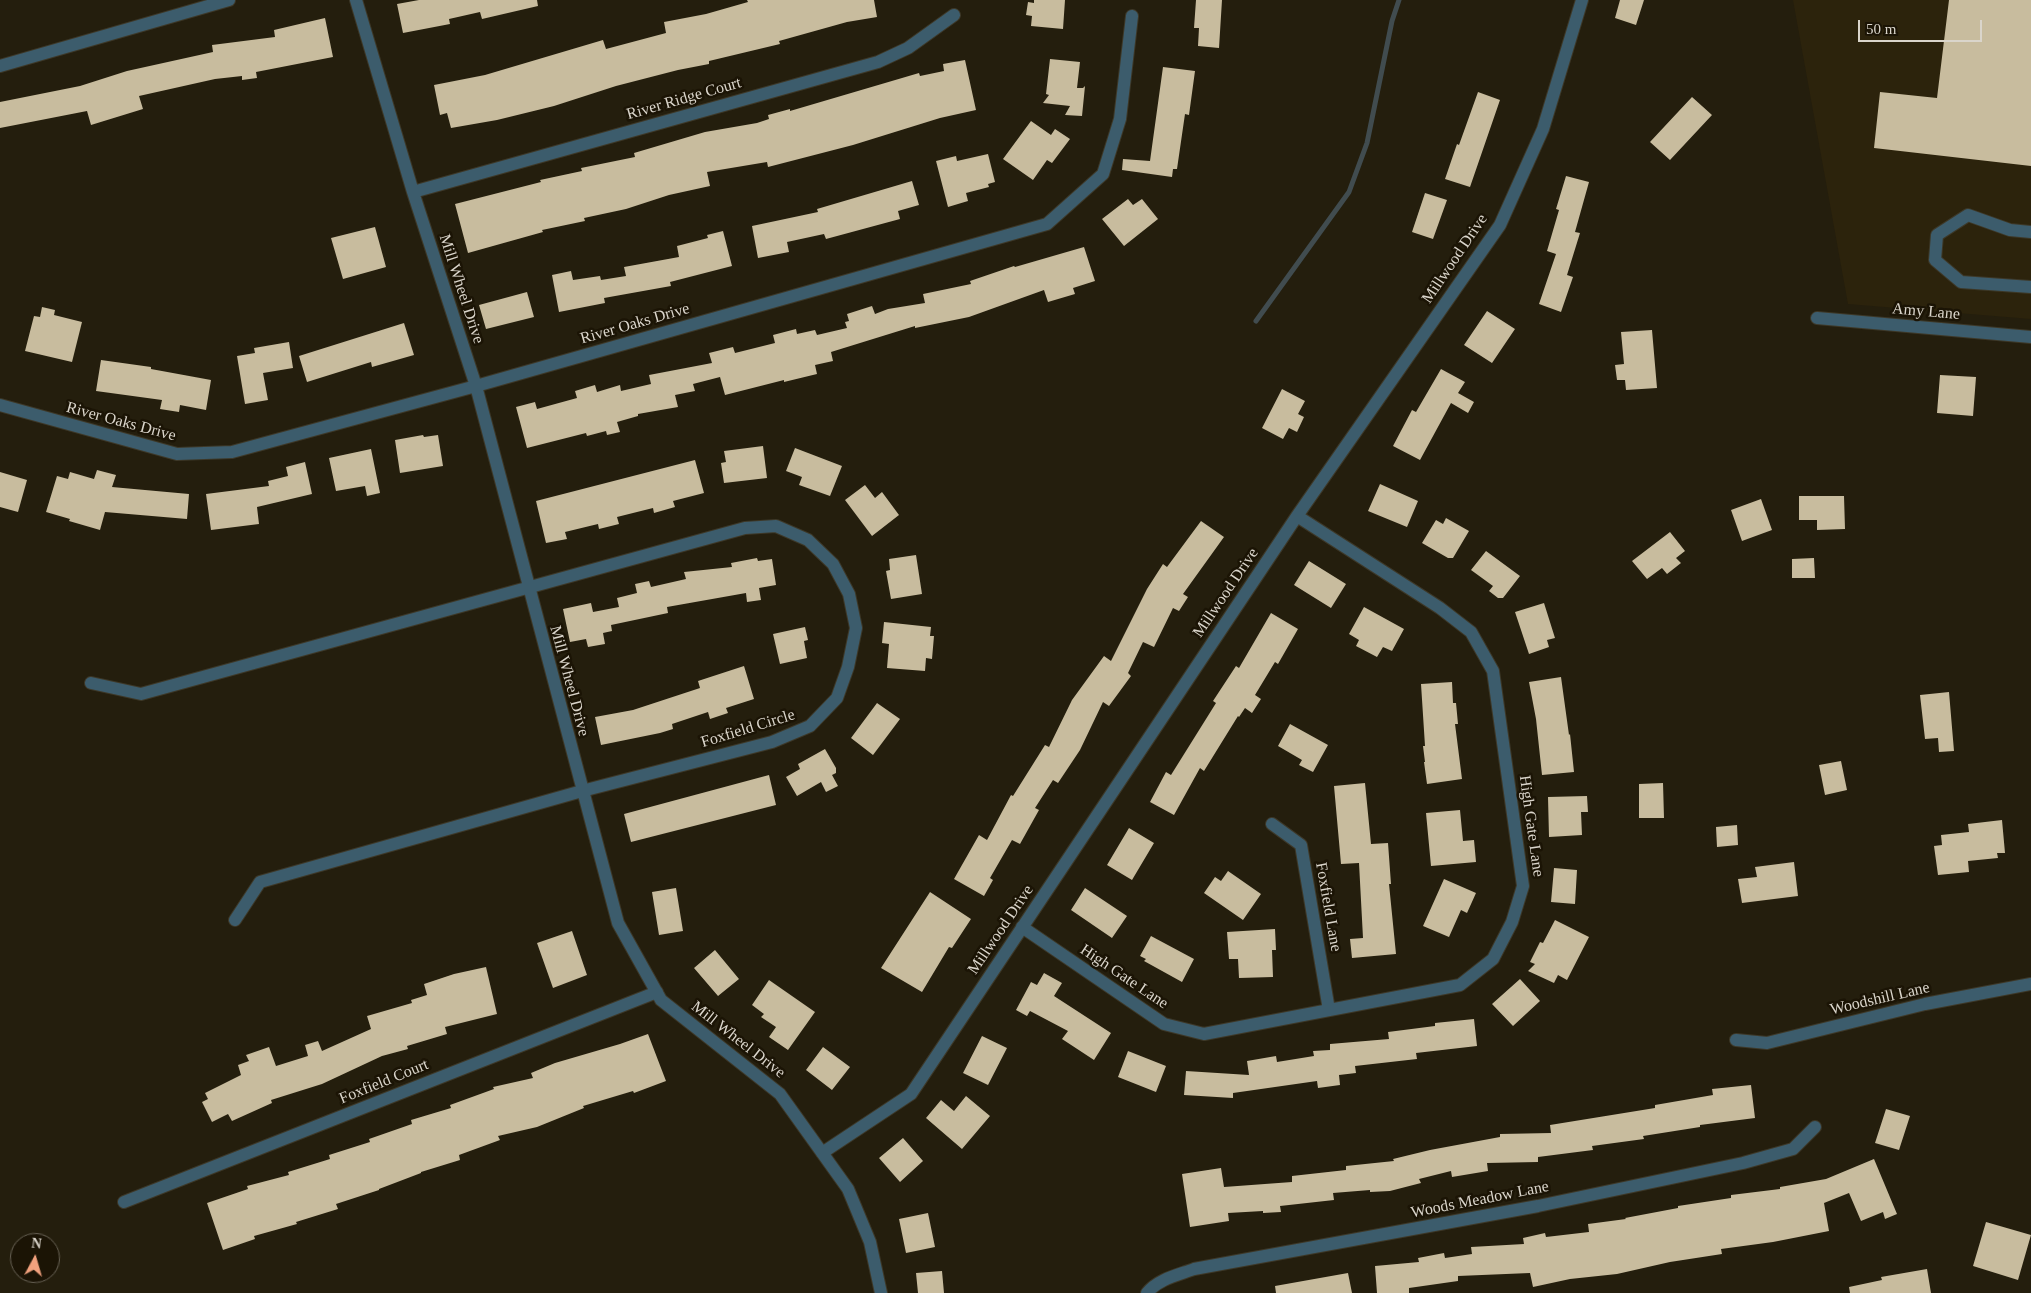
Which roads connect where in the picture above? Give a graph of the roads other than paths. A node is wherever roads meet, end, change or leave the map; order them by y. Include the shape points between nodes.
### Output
1 (230, 0) edge
2 (356, 0) edge
3 (1582, 0) edge
4 (954, 15) dead end
5 (1132, 16) dead end
6 (0, 66) edge
7 (413, 192) junction
8 (2031, 232) edge
9 (2031, 287) edge
10 (1817, 318) dead end
11 (2031, 337) edge
12 (476, 386) junction
13 (0, 405) edge
14 (1297, 516) junction
15 (528, 587) junction
16 (91, 683) dead end
17 (582, 791) junction
18 (1272, 824) dead end
19 (235, 920) dead end
20 (1022, 927) junction
21 (2031, 984) edge
22 (657, 992) junction
23 (1329, 1010) junction
24 (1736, 1040) dead end
25 (1815, 1127) dead end
26 (822, 1153) junction
27 (124, 1202) dead end
28 (881, 1293) edge
29 (1147, 1293) edge

1 - 6 street
2 - 7 street, Mill Wheel Drive
3 - 14 street, Millwood Drive via 1543,129 1500,225
4 - 7 street, River Ridge Court via 908,48 878,62
5 - 12 street, River Oaks Drive via 1120,119 1103,174 1047,224
7 - 12 street, Mill Wheel Drive
8 - 9 street via 2010,230 1968,215 1938,235 1935,260 1961,282
10 - 11 street, Amy Lane
12 - 13 street, River Oaks Drive via 232,452 177,454
12 - 15 street, Mill Wheel Drive
14 - 20 street, Millwood Drive
14 - 23 street, High Gate Lane via 1440,608 1471,632 1493,671 1523,886 1512,922 1493,959 1460,985
15 - 16 street, Foxfield Circle via 141,694
15 - 17 street, Mill Wheel Drive
15 - 17 street, Foxfield Circle via 746,528 776,526 808,540 833,564 849,594 856,628 848,668 837,698 810,726 772,742
17 - 19 street, Foxfield Circle via 260,882
17 - 22 street, Mill Wheel Drive via 618,924
18 - 23 street, Foxfield Lane via 1301,845
20 - 23 street, High Gate Lane via 1164,1024 1204,1034
20 - 26 street, Millwood Drive via 910,1094
21 - 24 street, Woodshill Lane via 1925,1004 1767,1043
22 - 26 street, Mill Wheel Drive via 661,1000 780,1094
22 - 27 street, Foxfield Court
25 - 29 street, Woods Meadow Lane via 1793,1149 1743,1163 1538,1206 1194,1269 1166,1279
26 - 28 street, Mill Wheel Drive via 848,1189 870,1242

